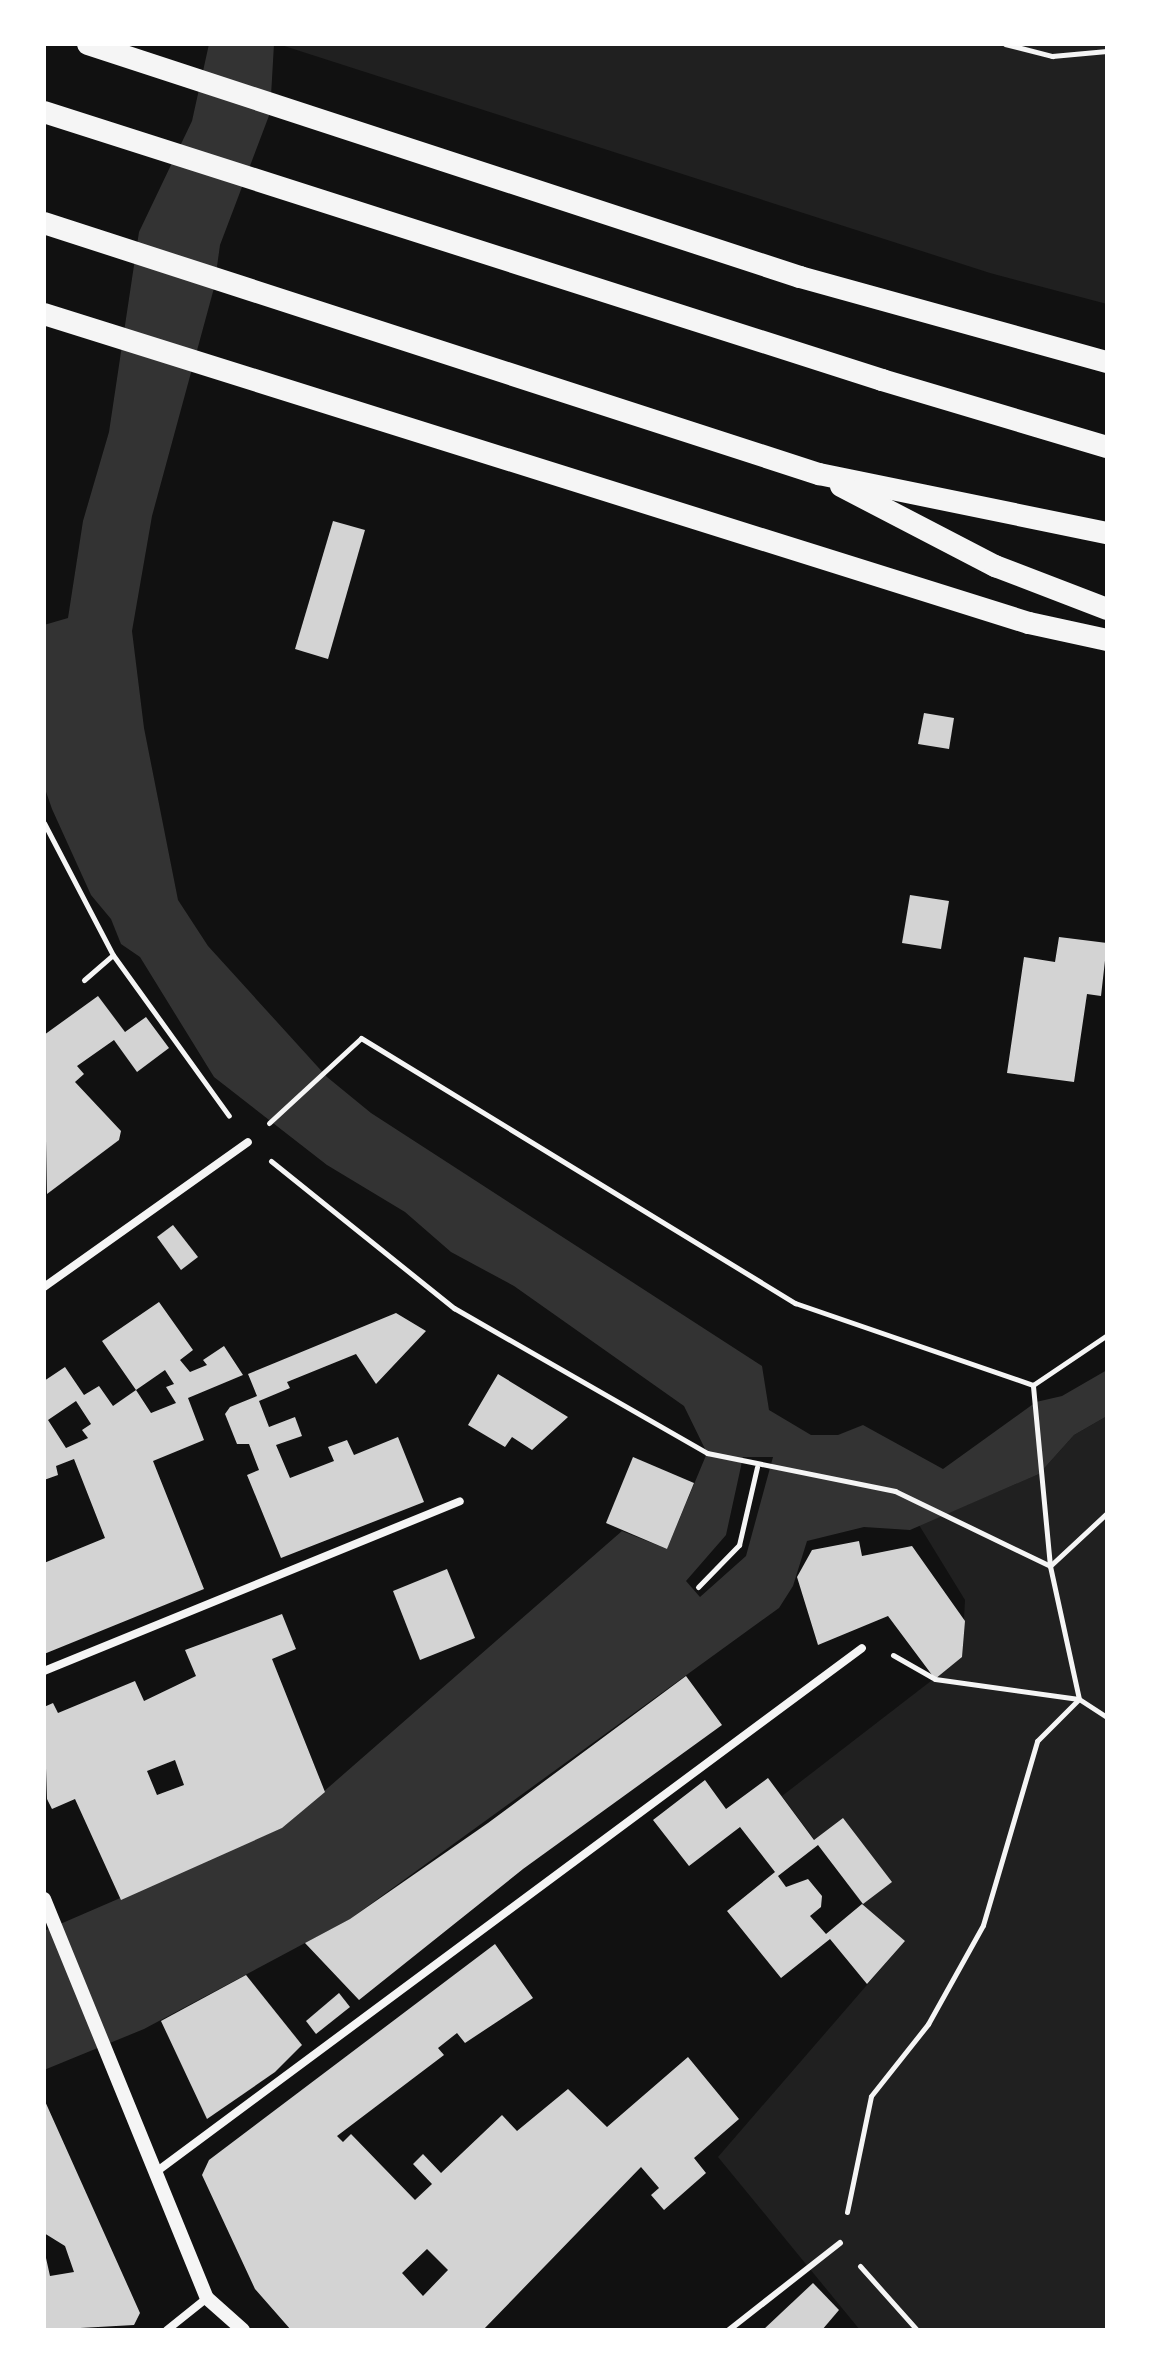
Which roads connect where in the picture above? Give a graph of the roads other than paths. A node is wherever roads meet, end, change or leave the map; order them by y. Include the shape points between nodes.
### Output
1 (88, 44) edge
2 (44, 112) edge
3 (44, 223) edge
4 (44, 314) edge
5 (1107, 362) edge
6 (1107, 447) edge
7 (819, 474) junction
8 (1107, 533) edge
9 (1107, 609) edge
10 (1107, 640) edge
11 (248, 1142) road end
12 (44, 1287) edge
13 (460, 1501) dead end
14 (862, 1648) road end
15 (44, 1671) edge
16 (44, 1899) edge
17 (156, 2172) junction
18 (840, 2243) road end
19 (207, 2298) junction
20 (167, 2330) edge
21 (243, 2330) edge
22 (729, 2330) edge

1 - 5 highway via 800,277
2 - 6 highway
3 - 7 highway
4 - 10 highway via 1029,623
7 - 8 highway
7 - 9 highway via 995,566
11 - 12 street
13 - 15 street
14 - 17 street
16 - 17 street
17 - 19 street
18 - 22 lane
19 - 20 street
19 - 21 street

